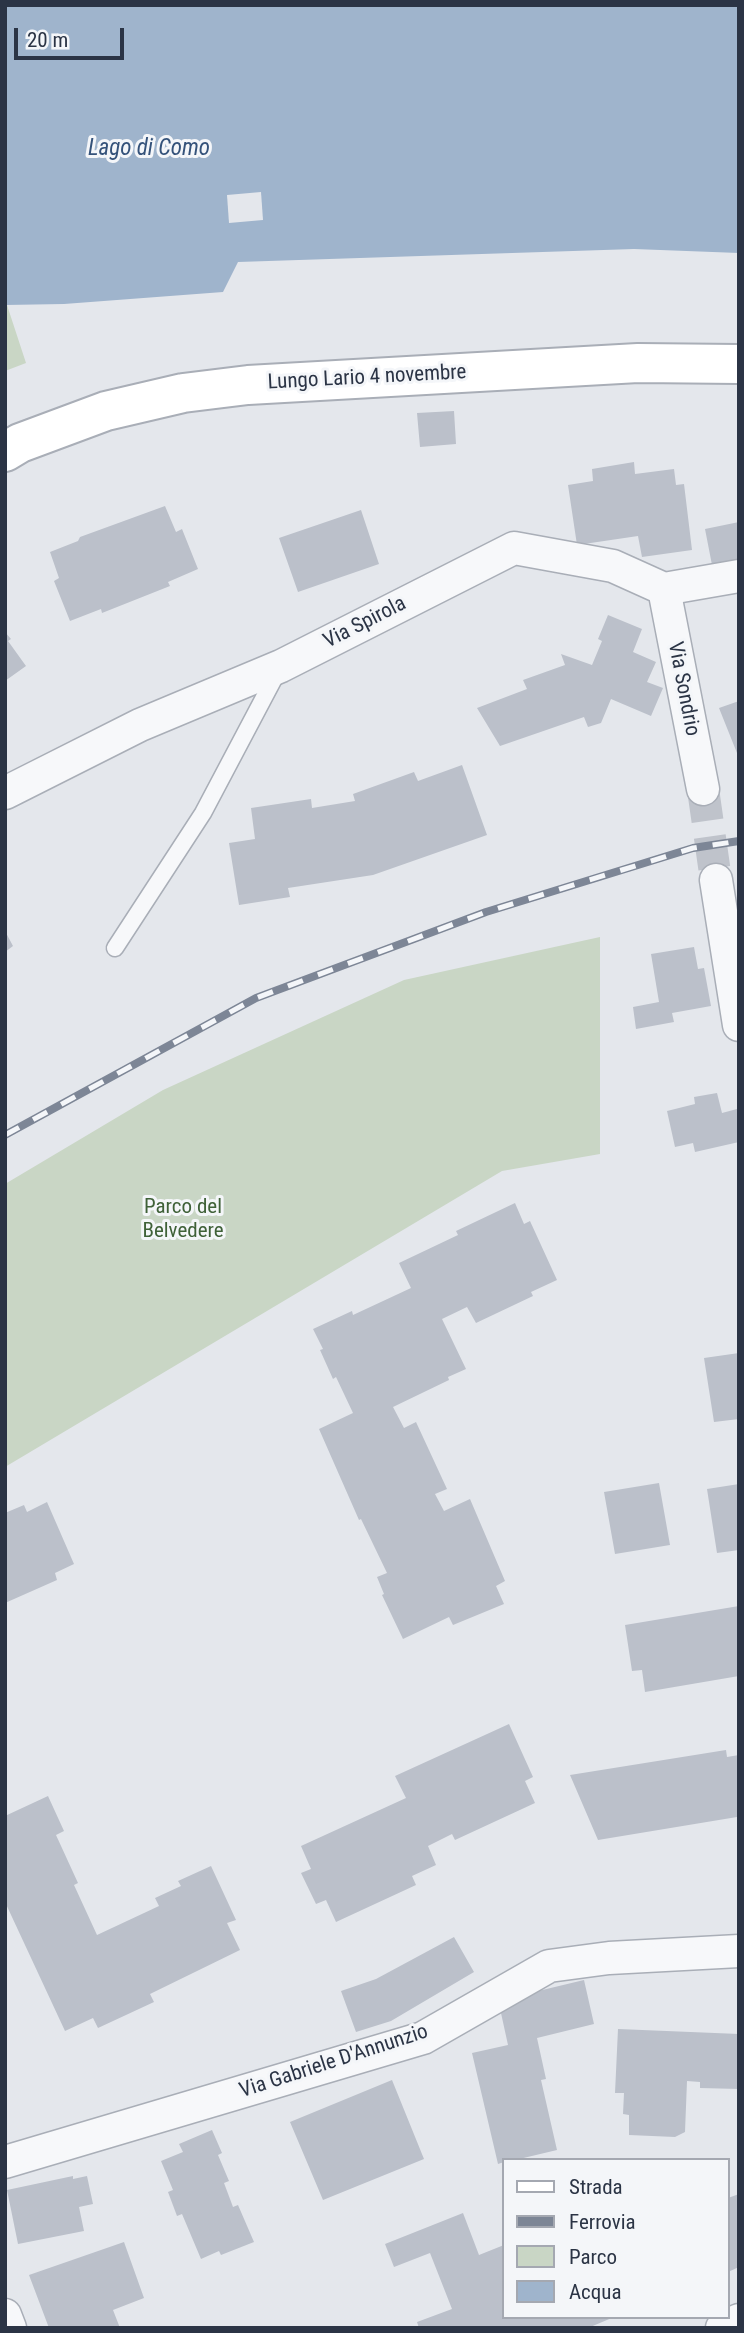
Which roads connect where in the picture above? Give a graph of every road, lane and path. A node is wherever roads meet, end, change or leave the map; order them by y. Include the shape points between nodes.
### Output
1 (739, 364) edge
2 (5, 452) edge
3 (739, 576) edge
4 (664, 589) junction
5 (281, 666) junction
6 (703, 789) tunnel mouth
7 (5, 793) edge
8 (716, 880) tunnel mouth
9 (115, 948) dead end
10 (739, 1025) edge
11 (739, 1951) edge
12 (5, 2162) edge
13 (5, 2315) edge
14 (739, 2320) edge
15 (10, 2328) edge
16 (722, 2328) edge

1 - 2 main road, Lungo Lario 4 novembre via 638,363 209,389 106,411
3 - 4 street
4 - 5 street, Via Spirola via 613,566 514,548
4 - 6 street, Via Sondrio
5 - 7 street, Via Spirola via 140,725
5 - 9 lane via 203,813
8 - 10 street
11 - 12 street, Via Gabriele D'Annunzio via 549,1966 423,2038
13 - 15 street
14 - 16 street

